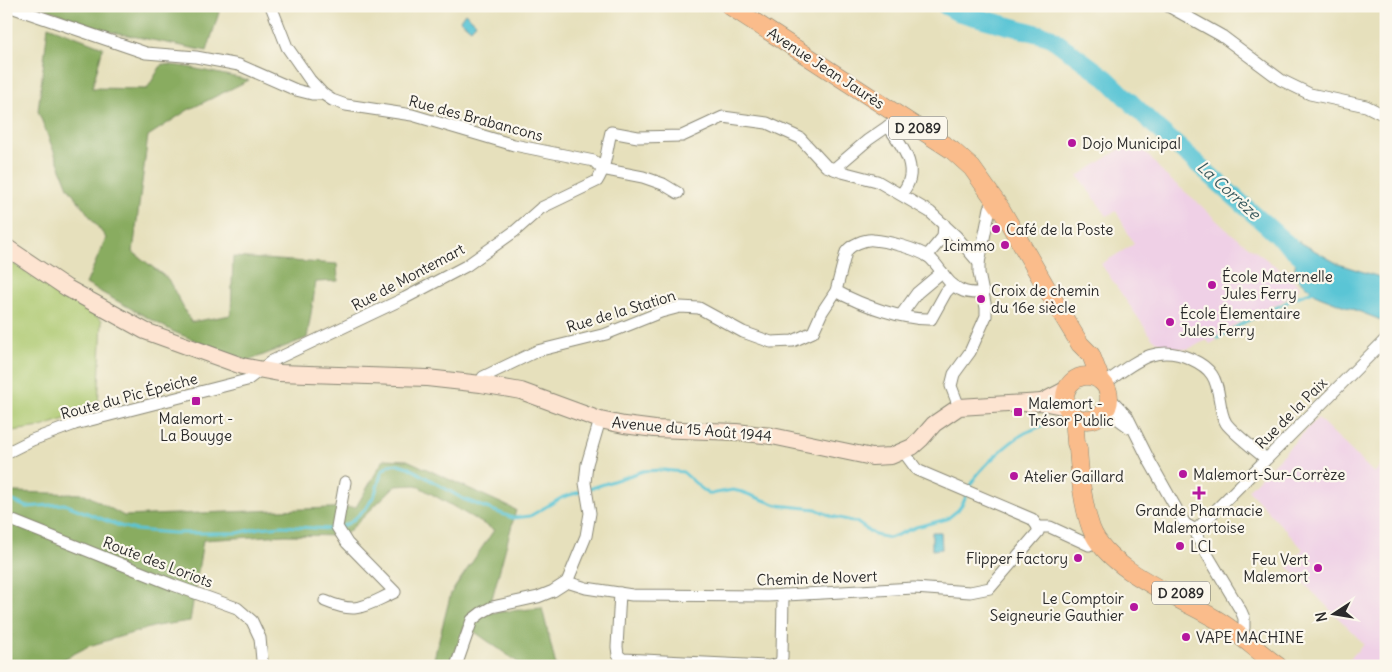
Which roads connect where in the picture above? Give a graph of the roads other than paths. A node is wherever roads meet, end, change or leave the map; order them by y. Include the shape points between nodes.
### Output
1 (8, 6) edge
2 (271, 6) edge
3 (730, 6) edge
4 (1168, 6) edge
5 (323, 94) junction
6 (1386, 116) edge
7 (894, 121) junction
8 (602, 169) junction
9 (834, 169) junction
10 (678, 193) dead end
11 (901, 194) junction
12 (998, 204) junction
13 (944, 224) junction
14 (6, 247) edge
15 (927, 256) junction
16 (979, 263) junction
17 (942, 272) junction
18 (953, 285) junction
19 (836, 291) junction
20 (984, 293) junction
21 (902, 315) junction
22 (1386, 339) edge
23 (1080, 344) junction
24 (260, 370) junction
25 (481, 384) junction
26 (1073, 384) junction
27 (1105, 387) junction
28 (1042, 402) junction
29 (959, 407) junction
30 (1070, 412) junction
31 (1097, 418) junction
32 (600, 420) junction
33 (1132, 430) junction
34 (1078, 449) junction
35 (903, 451) junction
36 (6, 453) edge
37 (1266, 459) junction
38 (345, 482) dead end
39 (6, 518) edge
40 (1038, 527) junction
41 (1196, 530) junction
42 (1098, 541) junction
43 (567, 582) junction
44 (620, 593) junction
45 (783, 595) junction
46 (325, 601) dead end
47 (1241, 630) junction
48 (1272, 664) edge
49 (261, 666) edge
50 (456, 666) edge
51 (766, 666) edge
52 (770, 666) edge
53 (1291, 666) edge

1 - 5 street via 146,52 238,65 296,90
2 - 5 street, Rue des Brabancons via 287,46
3 - 7 main road, Avenue Jean Jaurès / D 2089
4 - 6 street via 1222,36 1281,80 1310,94 1366,106
5 - 8 street, Rue des Brabancons via 346,105 412,115 514,145 594,161
7 - 9 street
7 - 11 street via 911,176 908,187
7 - 12 main road, Avenue Jean Jaurès / D 2089 via 952,150 977,174
8 - 9 street, Rue de Montemart via 611,132 638,137 682,136 723,117 767,123 800,138 826,166
8 - 10 street, Rue des Brabancons via 644,177
8 - 24 street, Rue de Montemart via 597,181 541,208 466,266 272,361
9 - 11 street via 877,180
11 - 13 street
12 - 16 street via 990,208
12 - 23 main road, Avenue Jean Jaurès / D 2089
13 - 15 street via 943,237
13 - 16 street
14 - 24 main road, Avenue du 15 Août 1944 via 68,288 145,331
15 - 17 street
15 - 19 street, Rue de la Station via 900,246 866,240 848,248
16 - 20 street
17 - 18 street
17 - 21 street via 917,293
18 - 20 street via 970,293
18 - 21 street via 931,319
19 - 21 street
19 - 25 street, Rue de la Station via 813,332 794,342 771,342 743,332 699,308 680,307 606,334 536,351 484,377
20 - 29 street via 986,316 970,352 954,374 951,386
22 - 37 street, Rue de la Paix
23 - 26 main road, Avenue Jean Jaurès / D 2089 via 1083,371
23 - 27 main road, Avenue Jean Jaurès / D 2089 via 1091,356
24 - 25 main road, Avenue du 15 Août 1944 via 427,378
24 - 36 street, Route du Pic Épeiche via 246,380 75,424
25 - 32 main road, Avenue du 15 Août 1944 via 521,391
26 - 27 main road via 1090,376
26 - 28 main road
26 - 30 main road via 1065,401
27 - 31 main road via 1109,405
27 - 33 street, Avenue Jean Jaurès via 1124,411
27 - 37 street via 1153,354 1182,355 1203,364 1213,376 1226,423
28 - 29 main road
28 - 30 main road
29 - 35 main road via 943,416 921,439
30 - 31 main road via 1087,421
30 - 34 main road, D 2089
31 - 33 street, Avenue Jean Jaurès via 1114,416
31 - 34 main road via 1084,432
32 - 35 main road, Avenue du 15 Août 1944 via 655,429 772,436 872,457 891,456
32 - 43 street via 587,464 590,513 586,536
33 - 41 street, Avenue Jean Jaurès via 1185,524
34 - 42 main road, D 2089 via 1084,502 1091,529
35 - 40 street via 917,470 1032,519
37 - 41 street, Rue de la Paix
38 - 46 street via 337,527 347,543 395,592 354,609
39 - 49 street, Route des Loriots via 237,608 252,621 260,638
40 - 42 street via 1050,527 1089,545
40 - 45 street, Chemin de Novert via 1038,532 990,588 970,592 914,588
41 - 47 street, Avenue Jean Jaurès via 1198,539 1241,611 1244,618
42 - 47 main road, D 2089 via 1133,573
43 - 44 street, Chemin de Novert
43 - 50 street via 538,597 492,607 481,613 472,620
44 - 45 street, Chemin de Novert
44 - 51 street via 616,648 623,659
45 - 52 street via 782,657 781,662
47 - 48 main road, D 2089
47 - 53 main road, D 2089

